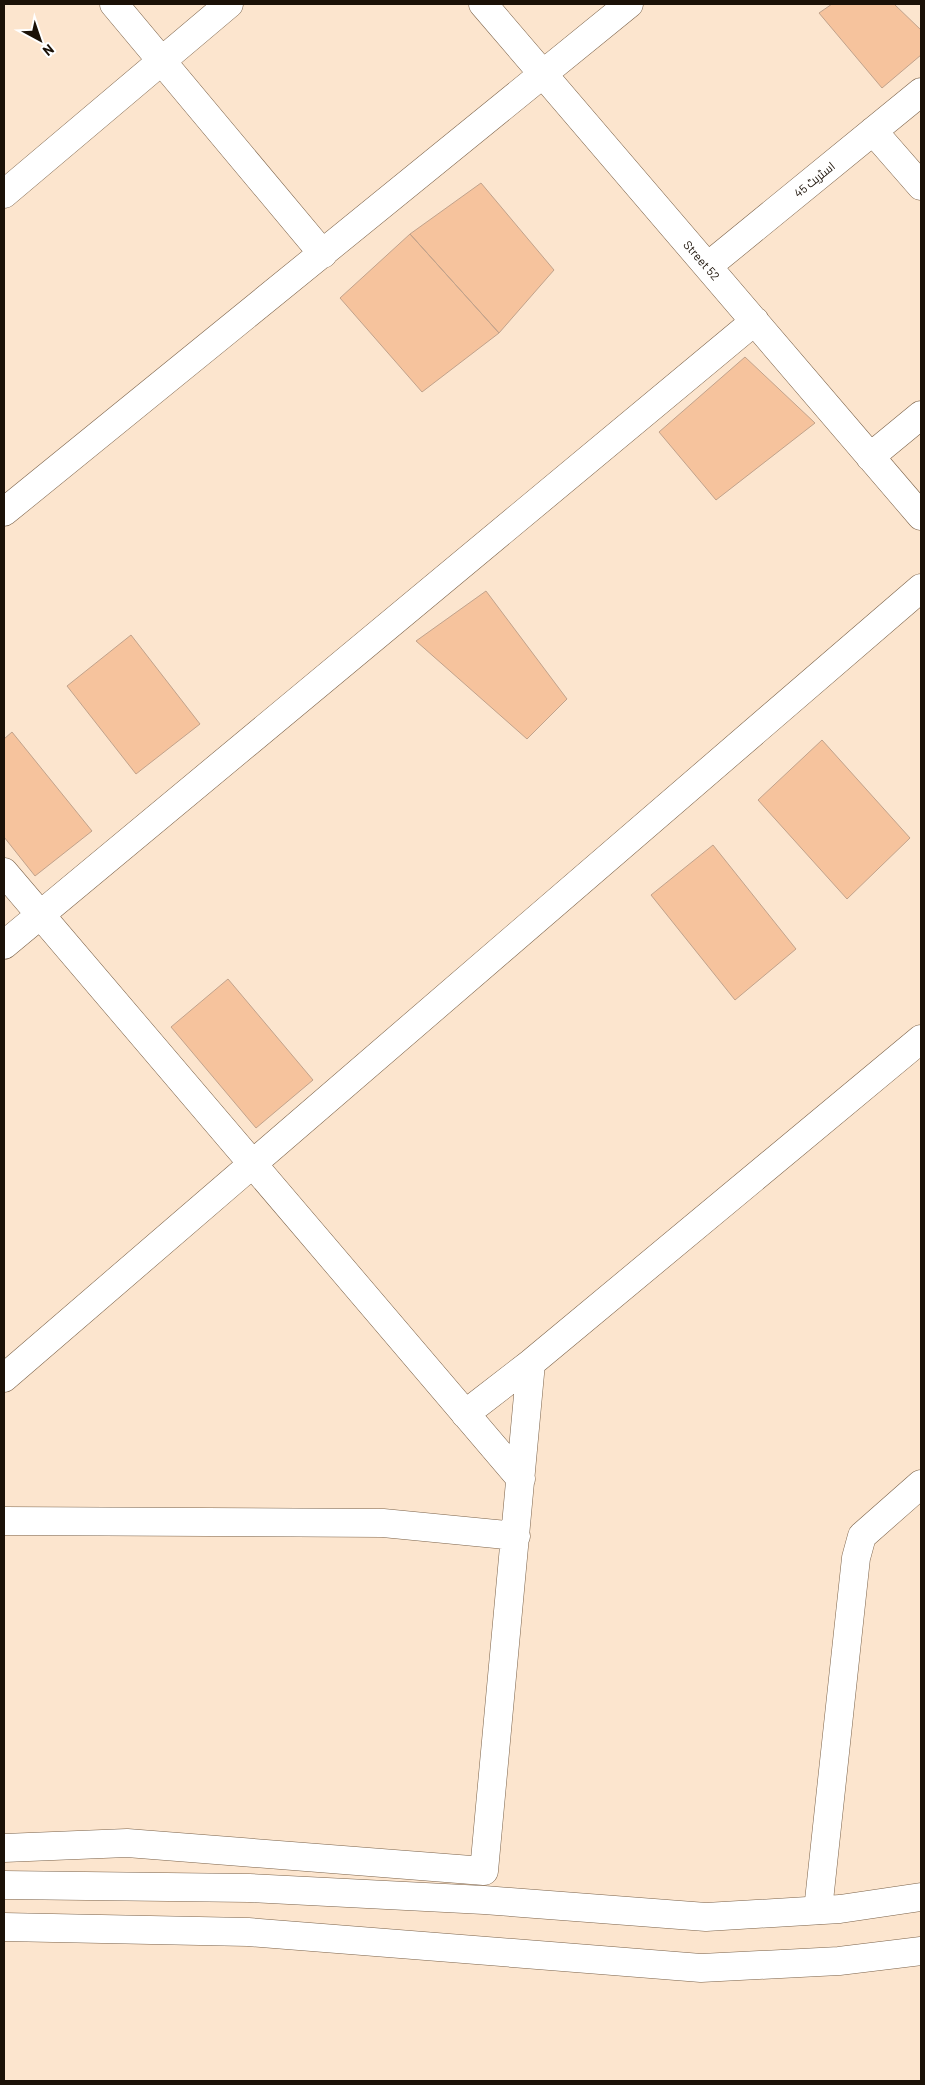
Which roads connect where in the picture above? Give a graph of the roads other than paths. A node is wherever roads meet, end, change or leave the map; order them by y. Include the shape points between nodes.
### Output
1 (114, 4) edge
2 (229, 4) edge
3 (483, 4) edge
4 (629, 4) edge
5 (161, 61) junction
6 (544, 74) junction
7 (921, 92) edge
8 (873, 131) junction
9 (921, 186) edge
10 (4, 194) edge
11 (323, 254) junction
12 (708, 266) junction
13 (755, 321) junction
14 (921, 415) edge
15 (870, 457) junction
16 (4, 512) edge
17 (921, 516) edge
18 (921, 588) edge
19 (4, 872) edge
20 (40, 915) junction
21 (4, 945) edge
22 (921, 1039) edge
23 (252, 1164) junction
24 (531, 1363) junction
25 (4, 1378) edge
26 (465, 1414) junction
27 (521, 1479) junction
28 (921, 1484) edge
29 (4, 1521) edge
30 (516, 1536) junction
31 (4, 1848) edge
32 (4, 1885) edge
33 (921, 1896) edge
34 (818, 1910) junction
35 (4, 1927) edge
36 (921, 1951) edge

1 - 5 street
2 - 5 street
3 - 6 street, Street 52
4 - 6 street
5 - 10 street
5 - 11 street
6 - 11 street
6 - 12 street, Street 52
7 - 8 street, اسٹریٹ 45
8 - 9 street
8 - 12 street, اسٹریٹ 45
11 - 16 street
12 - 13 street, Street 52
13 - 15 street, Street 52
13 - 20 street
14 - 15 street
15 - 17 street, Street 52
18 - 23 street
19 - 20 street
20 - 21 street
20 - 23 street
22 - 24 street
23 - 25 street
23 - 26 street
24 - 26 street
24 - 27 street
26 - 27 street
27 - 30 street
28 - 34 street via 862,1536 856,1558
29 - 30 street via 383,1523
30 - 31 street via 484,1871 126,1843
32 - 34 street via 249,1888 484,1900 706,1917
33 - 34 street
35 - 36 street via 248,1932 701,1968 838,1961

